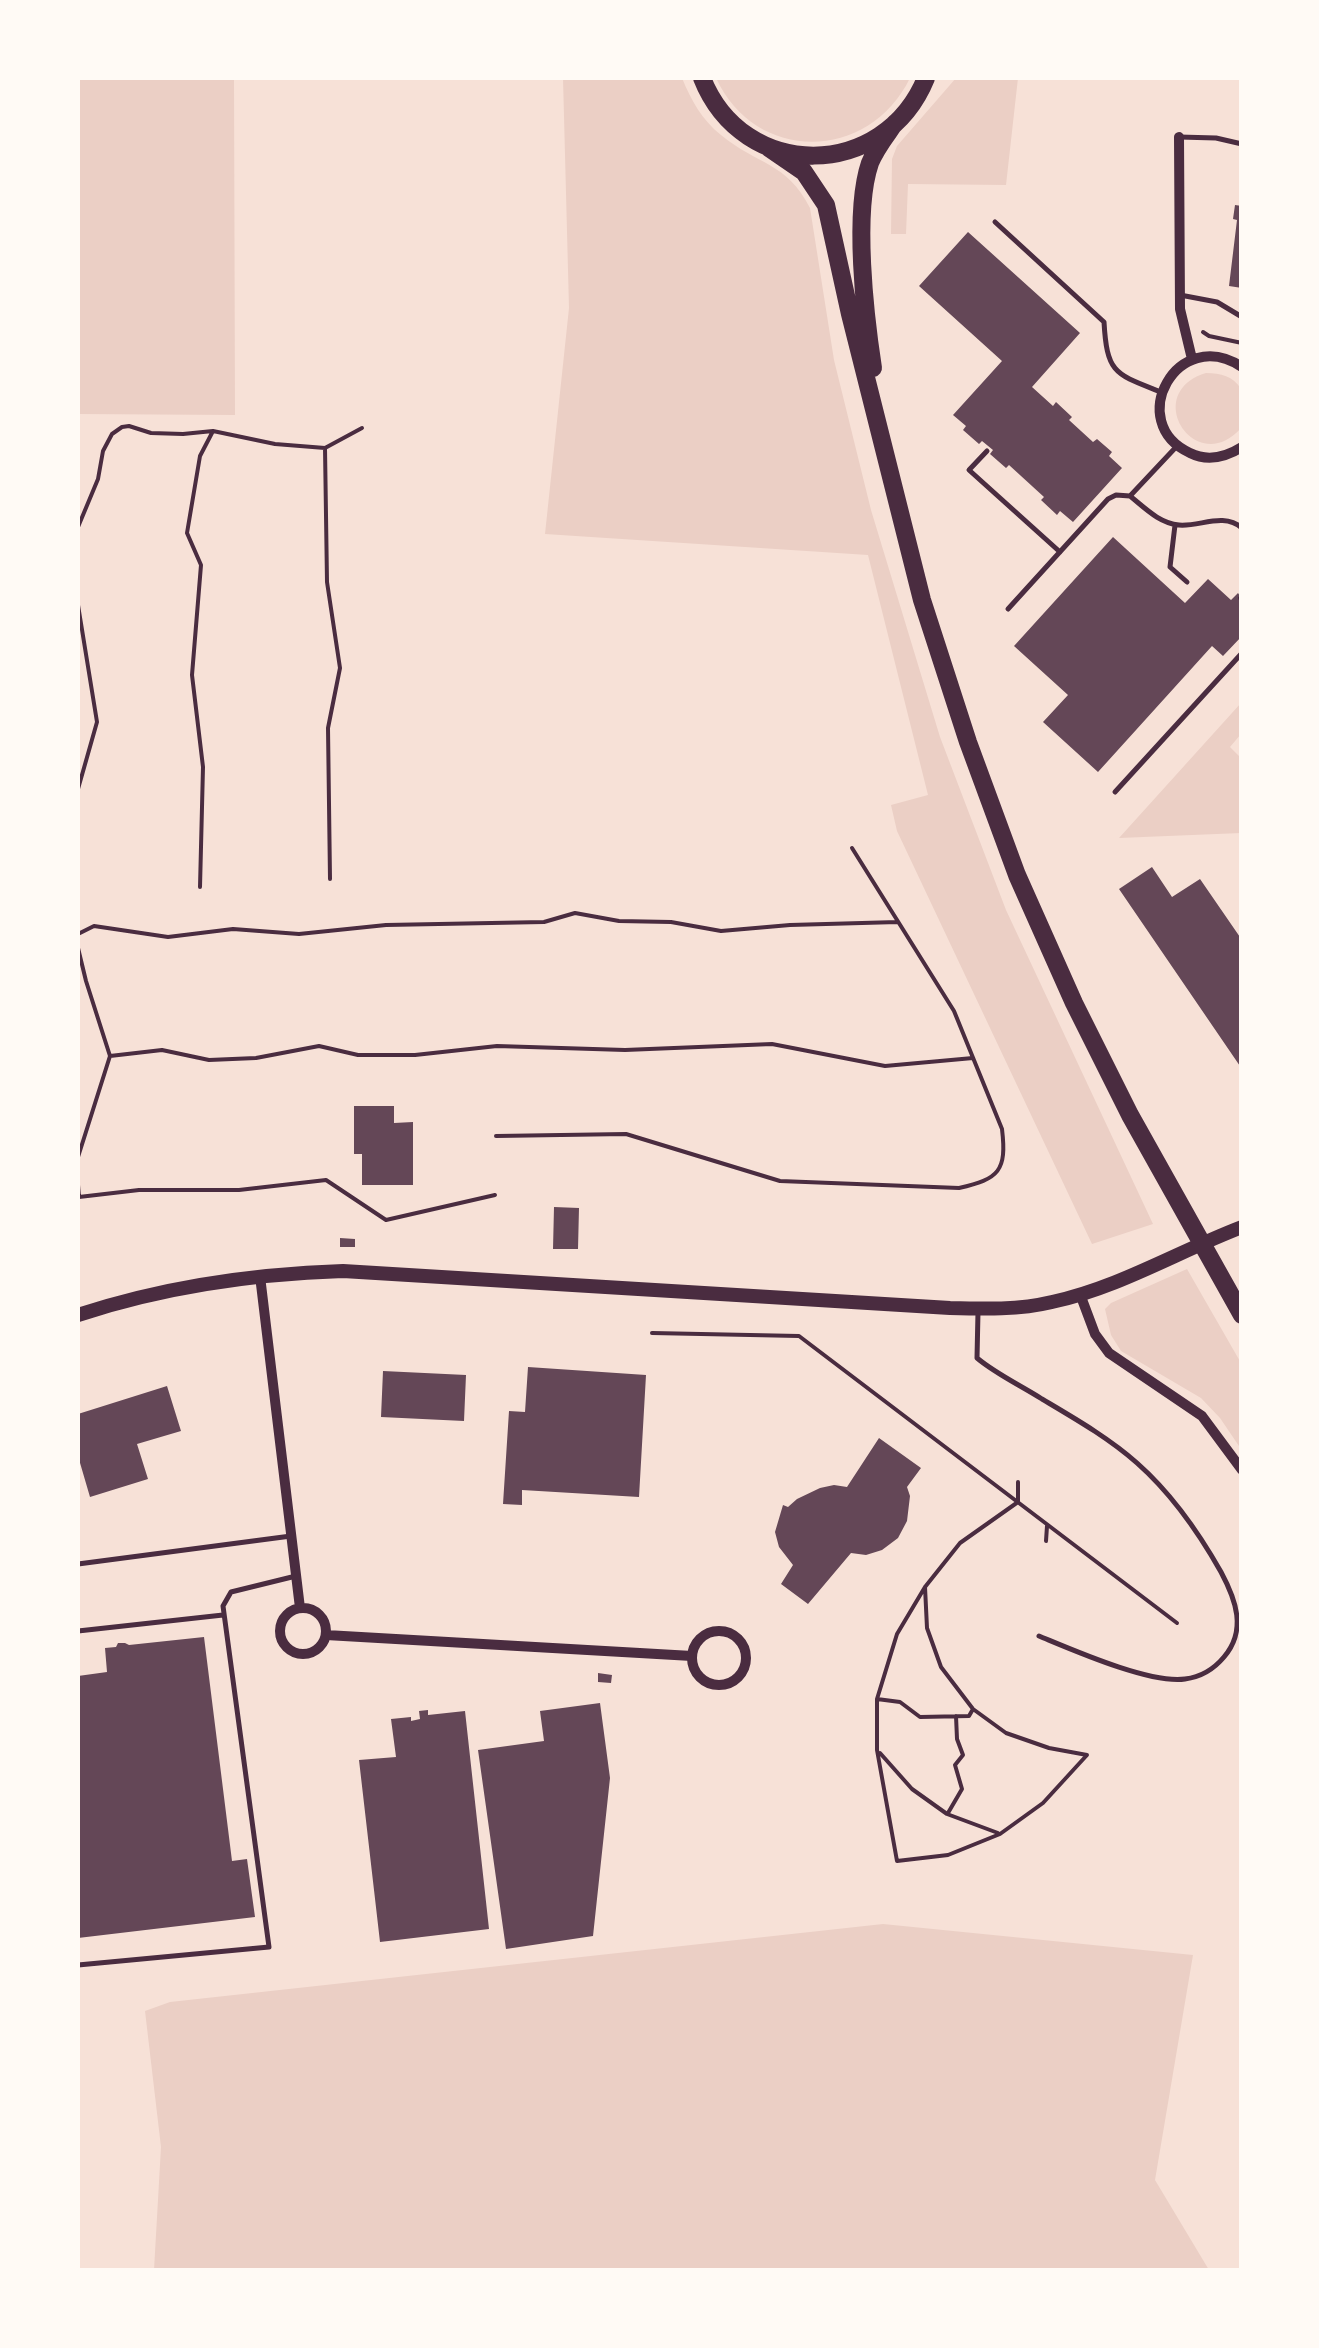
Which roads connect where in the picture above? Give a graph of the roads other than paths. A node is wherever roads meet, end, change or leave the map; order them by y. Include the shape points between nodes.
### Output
1 (702, 78) edge
2 (926, 80) edge
3 (896, 123) junction
4 (1179, 137) joint
5 (1242, 144) edge
6 (770, 148) junction
7 (995, 222) dead end
8 (1180, 295) junction
9 (1242, 317) edge
10 (1192, 359) junction
11 (1242, 367) edge
12 (1161, 392) junction
13 (1177, 446) junction
14 (1242, 446) edge
15 (988, 450) dead end
16 (887, 463) junction
17 (1130, 496) junction
18 (1175, 525) junction
19 (1242, 528) edge
20 (1060, 552) junction
21 (1187, 582) dead end
22 (1008, 609) dead end
23 (1242, 654) edge
24 (1115, 792) dead end
25 (1242, 1226) edge
26 (260, 1276) junction
27 (1080, 1294) junction
28 (978, 1309) junction
29 (78, 1315) edge
30 (1242, 1315) edge
31 (1242, 1470) edge
32 (291, 1536) junction
33 (78, 1564) edge
34 (296, 1576) junction
35 (300, 1608) junction
36 (222, 1614) junction
37 (78, 1632) edge
38 (326, 1635) junction
39 (1038, 1636) dead end
40 (692, 1656) junction
41 (78, 1965) edge

1 - 6 highway via 726,118
2 - 3 highway
3 - 6 highway via 836,154
3 - 16 highway via 870,162 862,223
4 - 5 lane
4 - 8 street
6 - 16 highway via 804,172 826,205
7 - 12 lane via 1104,322 1112,368
8 - 9 lane via 1217,302
8 - 10 street
10 - 11 street via 1213,356
10 - 12 street
12 - 13 street via 1163,427
13 - 14 street via 1209,458
13 - 17 lane
15 - 20 lane via 969,470
16 - 30 highway via 922,600 1018,875 1130,1116
17 - 18 lane
17 - 20 lane via 1108,499
18 - 19 lane via 1216,520
18 - 21 lane via 1170,568
20 - 22 lane
23 - 24 lane
25 - 27 street
26 - 28 street via 361,1272
26 - 29 street
26 - 32 street
27 - 28 street
27 - 31 street via 1109,1353 1202,1416
28 - 39 lane via 977,1358 1137,1463 1205,1543 1237,1608 1239,1627 1212,1670 1184,1680 1146,1675
32 - 33 lane
32 - 34 street
34 - 35 street
34 - 36 lane via 231,1592
35 - 38 street via 320,1614
35 - 38 street via 282,1621 284,1644 296,1653 312,1652
36 - 37 lane
36 - 41 lane via 269,1947
38 - 40 street
40 - 40 street via 706,1634 724,1631 744,1647 746,1665 736,1680 719,1686 702,1680

